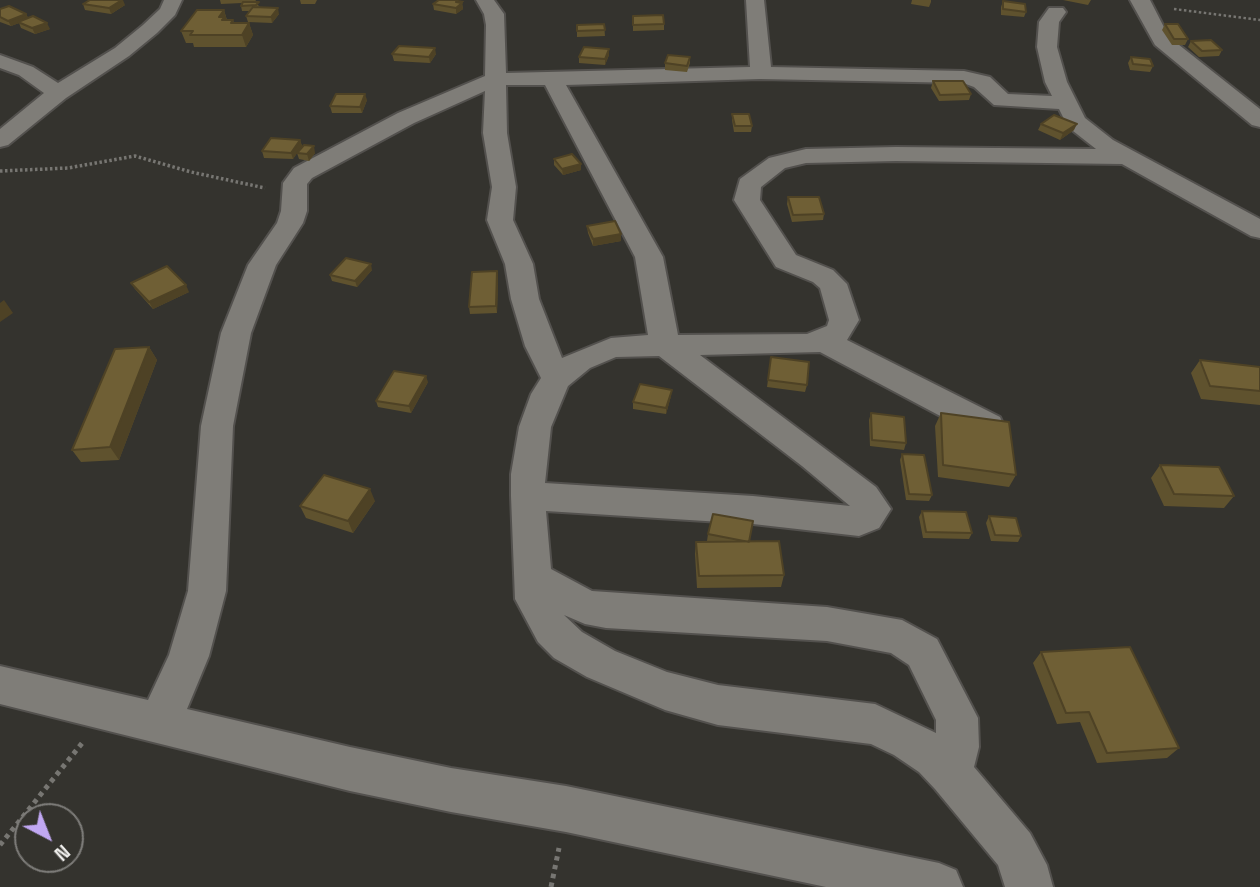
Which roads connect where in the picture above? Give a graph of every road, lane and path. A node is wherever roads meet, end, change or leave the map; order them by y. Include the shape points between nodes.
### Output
1 (173, 0) edge
2 (485, 0) edge
3 (755, 0) edge
4 (1142, 3) edge
5 (1056, 12) dead end
6 (1260, 20) edge
7 (0, 61) edge
8 (761, 73) junction
9 (552, 78) junction
10 (495, 79) junction
11 (58, 93) junction
12 (1064, 103) junction
13 (1260, 120) edge
14 (0, 140) edge
15 (1124, 156) junction
16 (0, 171) edge
17 (293, 194) junction
18 (1260, 230) edge
19 (824, 341) junction
20 (665, 345) junction
21 (557, 378) junction
22 (988, 426) edge
23 (528, 496) junction
24 (533, 578) junction
25 (0, 685) edge
26 (109, 710) junction
27 (159, 724) junction
28 (951, 773) junction
29 (0, 845) edge
30 (939, 887) edge
31 (1029, 887) edge

1 - 11 street via 150,29 122,52
2 - 10 street via 496,25
3 - 8 street
4 - 6 path
4 - 13 street via 1168,47
5 - 12 street via 1046,39
7 - 11 street
8 - 9 street
8 - 12 street via 968,78 982,82 1005,101
9 - 10 street
9 - 20 street via 649,257
10 - 17 street via 334,155 298,178
10 - 21 street via 495,133 504,187 500,220 519,264 540,346
11 - 14 street
12 - 15 street via 1089,134
15 - 18 street
15 - 19 street via 806,156 766,170 749,184 751,208 786,261 822,275 839,298 842,328
16 - 17 path via 68,168 135,156
17 - 27 street via 293,218 253,285 229,362 217,426 207,591 189,656
19 - 20 street
19 - 22 street
20 - 21 street via 611,348 579,361
20 - 23 street via 864,498 873,508 871,513 850,520
21 - 23 street via 535,427
23 - 24 street
24 - 28 street via 534,599 552,631 601,664 665,691 718,705 875,724 909,740
24 - 28 street via 585,607 606,611 827,624 902,638 923,652 957,718
25 - 26 street
26 - 27 street
26 - 29 path
27 - 30 street via 362,772 566,809
28 - 31 street via 1014,849

